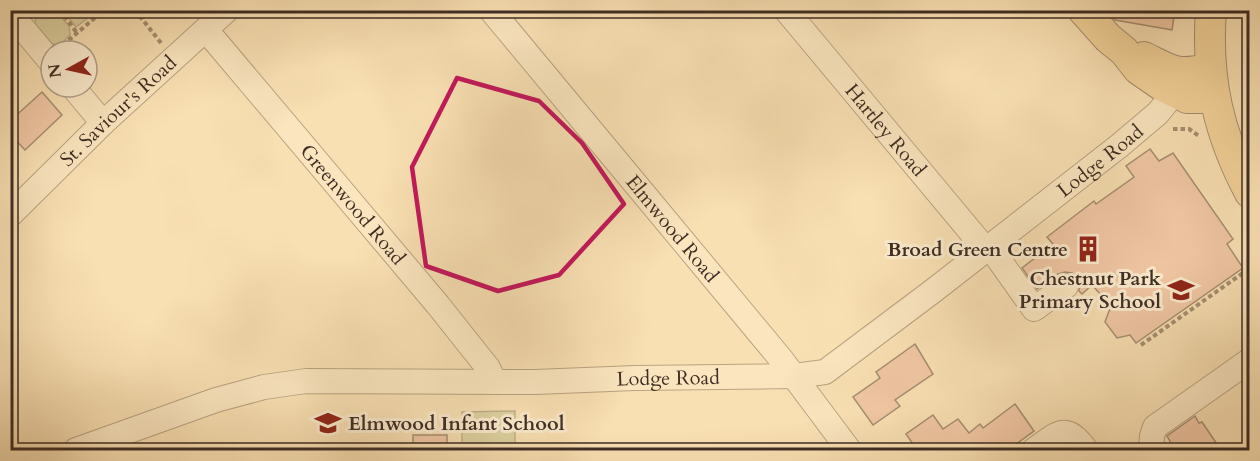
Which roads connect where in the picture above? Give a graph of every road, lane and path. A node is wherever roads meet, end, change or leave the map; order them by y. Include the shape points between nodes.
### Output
1 (60, 10) edge
2 (104, 10) edge
3 (135, 10) edge
4 (227, 10) edge
5 (491, 10) edge
6 (786, 10) edge
7 (1083, 10) edge
8 (1211, 10) edge
9 (10, 13) edge
10 (206, 30) junction
11 (77, 33) junction
12 (70, 39) edge
13 (39, 48) edge
14 (1124, 51) junction
15 (174, 58) junction
16 (1211, 68) junction
17 (1174, 93) junction
18 (1215, 98) junction
19 (83, 99) edge
20 (103, 123) junction
21 (1250, 193) edge
22 (10, 215) edge
23 (988, 249) junction
24 (1250, 252) edge
25 (1250, 266) edge
26 (1066, 286) dead end
27 (1141, 345) dead end
28 (1250, 360) edge
29 (794, 376) junction
30 (495, 382) junction
31 (88, 448) edge
32 (849, 450) edge
33 (1034, 450) edge
34 (1086, 450) edge
35 (1151, 450) edge

1 - 11 path
2 - 11 path
3 - 15 path
4 - 10 street, St. Saviour's Road
5 - 29 street, Elmwood Road
6 - 23 street, Hartley Road
7 - 14 main road
8 - 16 main road
9 - 13 street
10 - 15 street, St. Saviour's Road
10 - 30 street, Greenwood Road via 438,305
11 - 12 path
14 - 16 main road via 1176,72
14 - 17 main road via 1138,69
15 - 20 street, St. Saviour's Road
16 - 18 main road
17 - 18 main road via 1190,99
17 - 23 street, Lodge Road via 1146,124
18 - 21 main road via 1227,147
19 - 20 street
20 - 22 street, St. Saviour's Road
23 - 26 street, Hartley Road via 1034,309
23 - 29 street, Lodge Road via 825,372
24 - 25 path via 1244,255
25 - 27 path
28 - 35 street via 1155,427
29 - 30 street, Lodge Road
29 - 32 street, Elmwood Road
30 - 31 street, Lodge Road via 326,380 281,384 216,400
33 - 34 street via 1065,432 1073,434

